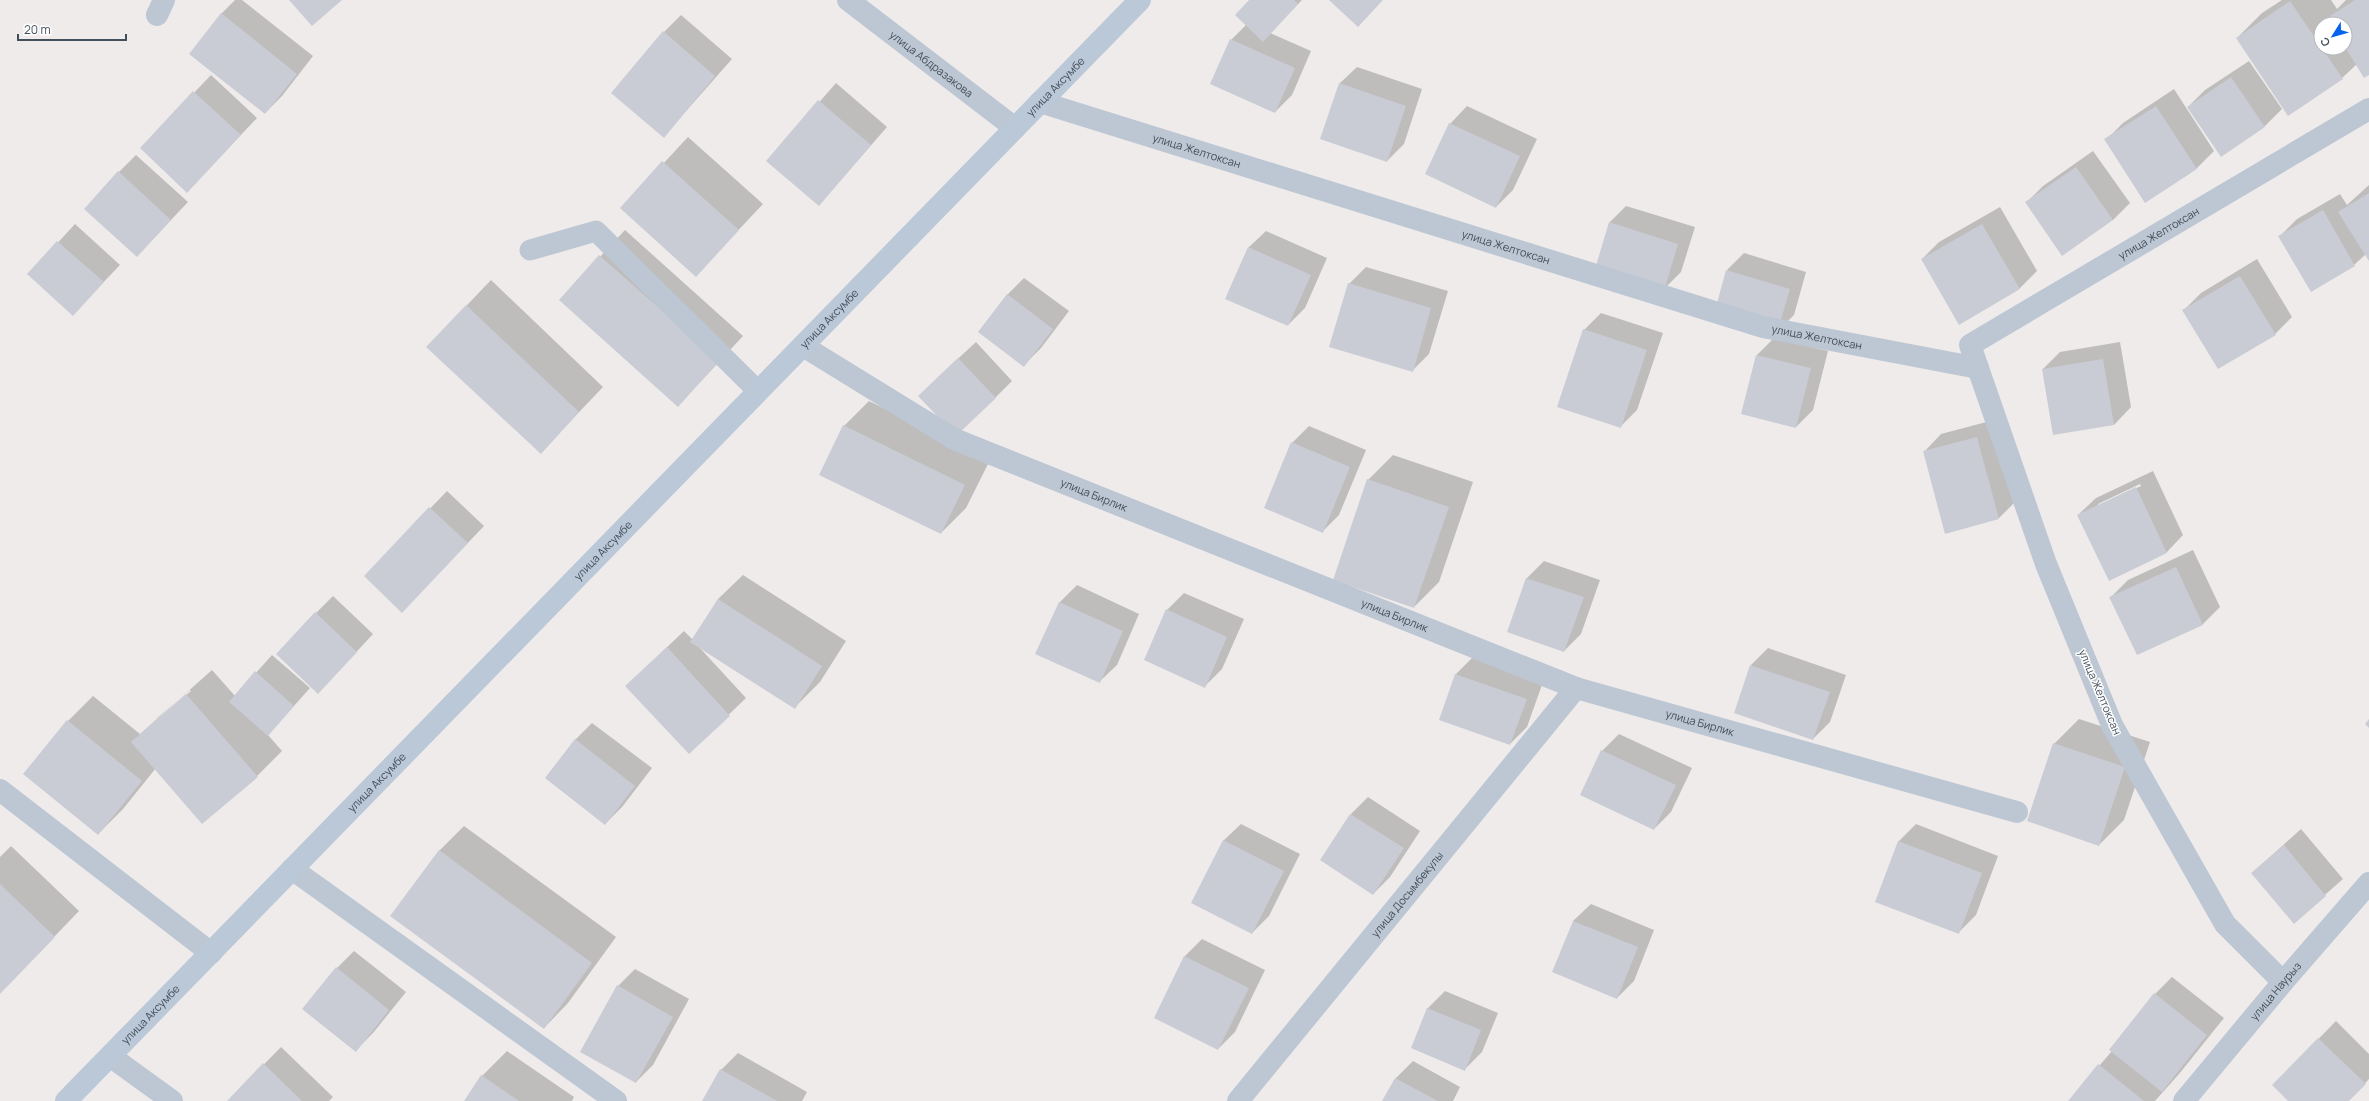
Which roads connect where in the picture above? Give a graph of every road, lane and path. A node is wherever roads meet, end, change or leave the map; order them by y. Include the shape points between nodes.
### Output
1 (848, 0) edge
2 (1140, 0) edge
3 (1040, 102) junction
4 (2369, 109) edge
5 (1015, 128) junction
6 (530, 250) dead end
7 (803, 346) junction
8 (1978, 368) junction
9 (758, 391) junction
10 (1576, 688) junction
11 (0, 790) edge
12 (2017, 812) dead end
13 (292, 869) junction
14 (2369, 883) edge
15 (211, 952) junction
16 (2283, 982) junction
17 (110, 1056) junction
18 (66, 1101) edge
19 (172, 1101) edge
20 (616, 1101) edge
21 (1238, 1101) edge
22 (2184, 1101) edge

1 - 5 street, улица Абдразакова
2 - 3 main road, улица Аксумбе
3 - 5 main road, улица Аксумбе
3 - 8 street, улица Желтоксан via 1763,327
4 - 8 street, улица Желтоксан via 1970,345
5 - 7 main road, улица Аксумбе
6 - 9 lane via 596,230
7 - 9 main road, улица Аксумбе
7 - 10 street, улица Бирлик via 954,439
8 - 16 street, улица Желтоксан via 2046,564 2112,725 2225,924
9 - 13 main road, улица Аксумбе
10 - 12 street, улица Бирлик
10 - 21 street, улица Досымбекулы
11 - 15 street
13 - 15 main road, улица Аксумбе
13 - 20 street
14 - 16 street, улица Наурыз
15 - 17 main road, улица Аксумбе
16 - 22 street, улица Наурыз
17 - 18 main road, улица Аксумбе
17 - 19 street

